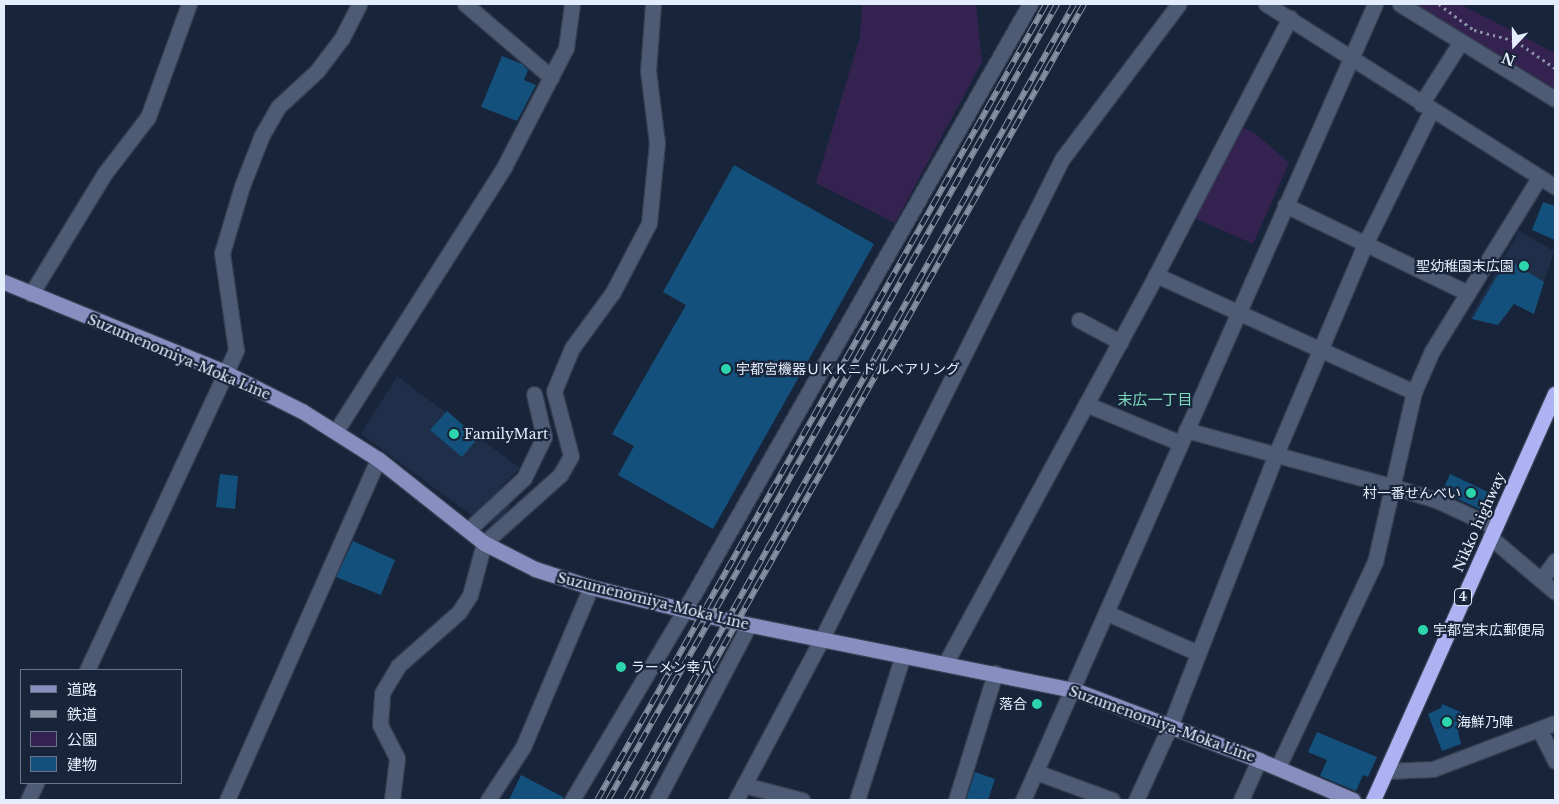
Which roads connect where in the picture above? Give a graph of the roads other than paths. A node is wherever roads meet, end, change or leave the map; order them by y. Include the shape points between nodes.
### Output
1 (189, 4) edge
2 (359, 4) edge
3 (465, 4) edge
4 (572, 4) edge
5 (653, 4) edge
6 (1030, 4) edge
7 (1179, 4) edge
8 (1266, 4) edge
9 (1376, 4) edge
10 (1400, 4) edge
11 (1290, 18) junction
12 (1460, 43) junction
13 (1350, 59) junction
14 (551, 77) junction
15 (1555, 98) edge
16 (1426, 107) junction
17 (1539, 178) junction
18 (1555, 187) edge
19 (1286, 205) junction
20 (1366, 242) junction
21 (1156, 275) junction
22 (4, 282) edge
23 (1466, 292) junction
24 (31, 294) junction
25 (1239, 311) junction
26 (1079, 320) dead end
27 (1120, 342) junction
28 (1320, 352) junction
29 (224, 372) junction
30 (1414, 392) junction
31 (534, 394) dead end
32 (1555, 394) edge
33 (1086, 404) junction
34 (336, 431) junction
35 (1183, 436) junction
36 (1276, 454) junction
37 (378, 459) junction
38 (1394, 487) junction
39 (468, 530) junction
40 (1492, 532) junction
41 (484, 543) junction
42 (1555, 561) edge
43 (1541, 580) junction
44 (591, 588) junction
45 (1555, 592) edge
46 (684, 611) junction
47 (1107, 613) junction
48 (749, 625) junction
49 (821, 640) junction
50 (1198, 653) junction
51 (903, 655) junction
52 (945, 664) junction
53 (87, 669) edge
54 (995, 673) junction
55 (1074, 690) junction
56 (1555, 723) edge
57 (1170, 726) junction
58 (1539, 729) junction
59 (1259, 760) junction
60 (1555, 760) edge
61 (1278, 767) junction
62 (1386, 771) junction
63 (1036, 772) junction
64 (36, 784) edge
65 (744, 785) junction
66 (28, 800) edge
67 (227, 800) edge
68 (392, 800) edge
69 (488, 800) edge
70 (572, 800) edge
71 (657, 800) edge
72 (736, 800) edge
73 (802, 800) edge
74 (857, 800) edge
75 (956, 800) edge
76 (1023, 800) edge
77 (1112, 800) edge
78 (1136, 800) edge
79 (1241, 800) edge
80 (1353, 800) edge
81 (1373, 800) edge

1 - 24 street via 148,117 105,173
2 - 29 street via 342,38 317,71 278,108 262,135 242,186 222,253 236,350
3 - 14 street
4 - 14 street via 566,48
5 - 41 street via 648,71 657,143 649,223 613,292 572,348 554,391 571,456 560,475
6 - 46 street
7 - 49 street via 1062,159
8 - 11 street
9 - 13 street
10 - 12 street
11 - 13 street
11 - 21 street
12 - 15 street
12 - 16 street
13 - 16 street
13 - 19 street
14 - 34 street via 504,167
16 - 17 street
16 - 20 street
17 - 18 street
17 - 23 street
19 - 20 street
19 - 25 street
20 - 23 street
20 - 28 street
21 - 25 street
21 - 27 street
22 - 24 main road, Suzumenomiya-Moka Line
23 - 30 street via 1432,351
24 - 29 main road, Suzumenomiya-Moka Line
25 - 28 street via 1255,322
25 - 35 street
26 - 27 street
27 - 33 street
28 - 30 street
28 - 36 street
29 - 34 main road, Suzumenomiya-Moka Line
29 - 53 street
30 - 38 street
31 - 39 street via 544,437 524,478
32 - 40 highway, Nikko highway / 4
33 - 35 street
33 - 52 street
34 - 37 main road, Suzumenomiya-Moka Line
35 - 36 street
35 - 47 street
36 - 38 street
36 - 50 street
37 - 39 main road, Suzumenomiya-Moka Line
37 - 67 street
38 - 40 street via 1436,500
38 - 61 street via 1375,562
39 - 41 main road, Suzumenomiya-Moka Line
40 - 43 street
40 - 62 highway, Nikko highway / 4
41 - 44 main road, Suzumenomiya-Moka Line via 535,570
41 - 68 street via 470,595 459,612 398,666 382,694 380,725 396,758
42 - 43 street
43 - 45 street
44 - 46 main road, Suzumenomiya-Moka Line
44 - 69 street via 523,747
46 - 48 main road, Suzumenomiya-Moka Line
46 - 70 street
47 - 50 street
47 - 55 street
48 - 49 main road, Suzumenomiya-Moka Line
48 - 71 street
49 - 51 main road, Suzumenomiya-Moka Line
49 - 65 street
50 - 57 street
51 - 52 main road, Suzumenomiya-Moka Line
51 - 74 street
52 - 54 main road, Suzumenomiya-Moka Line
54 - 55 main road, Suzumenomiya-Moka Line
54 - 75 street
55 - 57 main road, Suzumenomiya-Moka Line
55 - 63 street
56 - 58 street
57 - 59 main road, Suzumenomiya-Moka Line
57 - 78 street
58 - 60 street
58 - 62 street via 1433,769
59 - 61 main road, Suzumenomiya-Moka Line
59 - 79 street
61 - 80 main road, Suzumenomiya-Moka Line
62 - 81 highway, Nikko highway / 4
63 - 76 street
63 - 77 street
64 - 66 street
65 - 72 street
65 - 73 street

